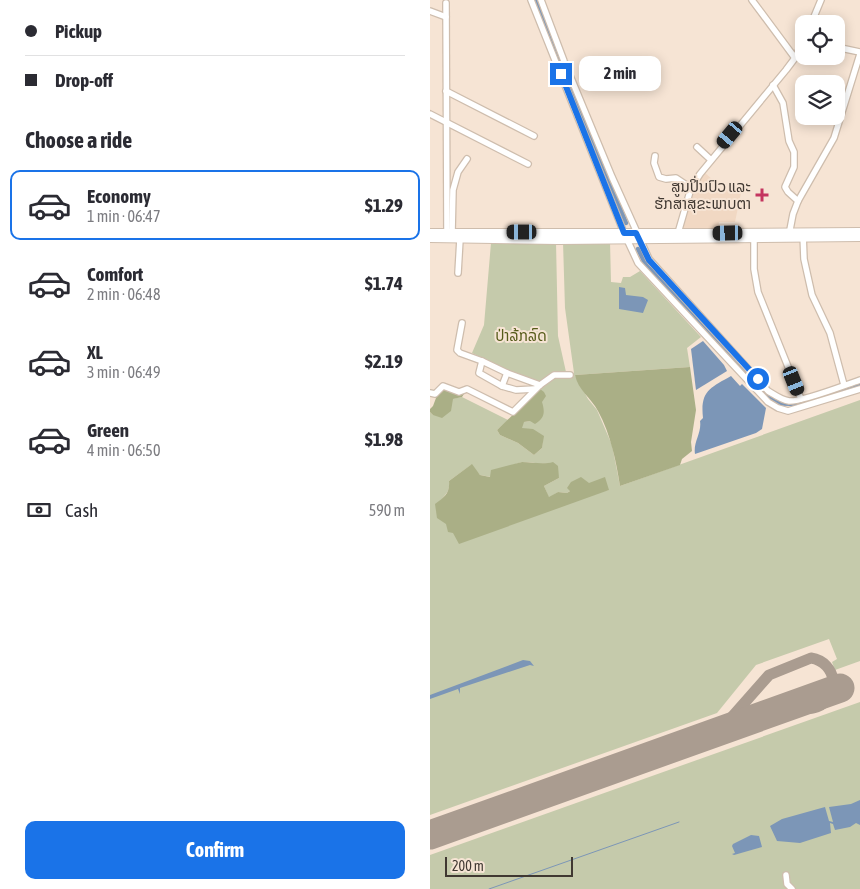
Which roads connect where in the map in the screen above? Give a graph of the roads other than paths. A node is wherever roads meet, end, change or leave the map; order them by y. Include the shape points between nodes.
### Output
1 (531, 0) edge
2 (541, 0) edge
3 (752, 0) edge
4 (821, 0) edge
5 (446, 3) dead end
6 (430, 11) edge
7 (815, 15) edge
8 (446, 17) junction
9 (845, 49) edge
10 (860, 53) edge
11 (795, 58) joint
12 (774, 85) junction
13 (446, 91) junction
14 (430, 114) edge
15 (445, 122) junction
16 (534, 136) dead end
17 (697, 147) dead end
18 (655, 156) dead end
19 (710, 158) junction
20 (467, 159) dead end
21 (528, 164) dead end
22 (691, 188) junction
23 (798, 201) junction
24 (860, 232) edge
25 (430, 233) edge
26 (450, 233) junction
27 (678, 233) junction
28 (789, 235) junction
29 (803, 235) junction
30 (625, 236) junction
31 (638, 236) junction
32 (860, 237) edge
33 (430, 238) edge
34 (460, 239) junction
35 (754, 239) junction
36 (458, 273) dead end
37 (462, 323) dead end
38 (482, 362) junction
39 (508, 373) junction
40 (570, 374) dead end
41 (860, 380) edge
42 (844, 385) junction
43 (502, 386) junction
44 (538, 387) junction
45 (860, 389) edge
46 (430, 393) edge
47 (802, 399) junction
48 (786, 875) dead end
49 (792, 889) edge

1 - 30 street
2 - 31 street
3 - 11 street
4 - 7 street
5 - 8 street
6 - 8 street
8 - 13 street
9 - 10 street
10 - 23 street via 834,138
11 - 12 street
12 - 19 street
12 - 23 street via 783,103 789,142 794,152 794,166 786,187
13 - 15 street
13 - 16 street
14 - 15 street
15 - 21 street
15 - 26 street
17 - 19 street
18 - 22 street via 659,177 666,180 676,178
19 - 22 street
20 - 26 street via 458,172 453,190
22 - 27 street
23 - 28 street
24 - 29 highway
25 - 26 highway
26 - 30 highway
27 - 28 highway
27 - 31 highway
28 - 29 highway
28 - 35 highway
29 - 32 highway
29 - 42 street via 804,259 812,295 830,333
30 - 31 highway
30 - 34 highway
30 - 45 street via 638,263 768,402 788,411
31 - 35 highway
31 - 47 street via 649,260 768,391 790,401
33 - 34 highway
34 - 36 street
35 - 47 street via 758,292
37 - 38 street via 457,350
38 - 39 street
38 - 43 street via 479,373
39 - 43 street
39 - 44 street
40 - 44 street via 554,375
41 - 42 street
42 - 47 street
43 - 44 street via 516,390
44 - 46 street via 513,412 467,388 459,392 444,386 435,394
48 - 49 street via 787,884

